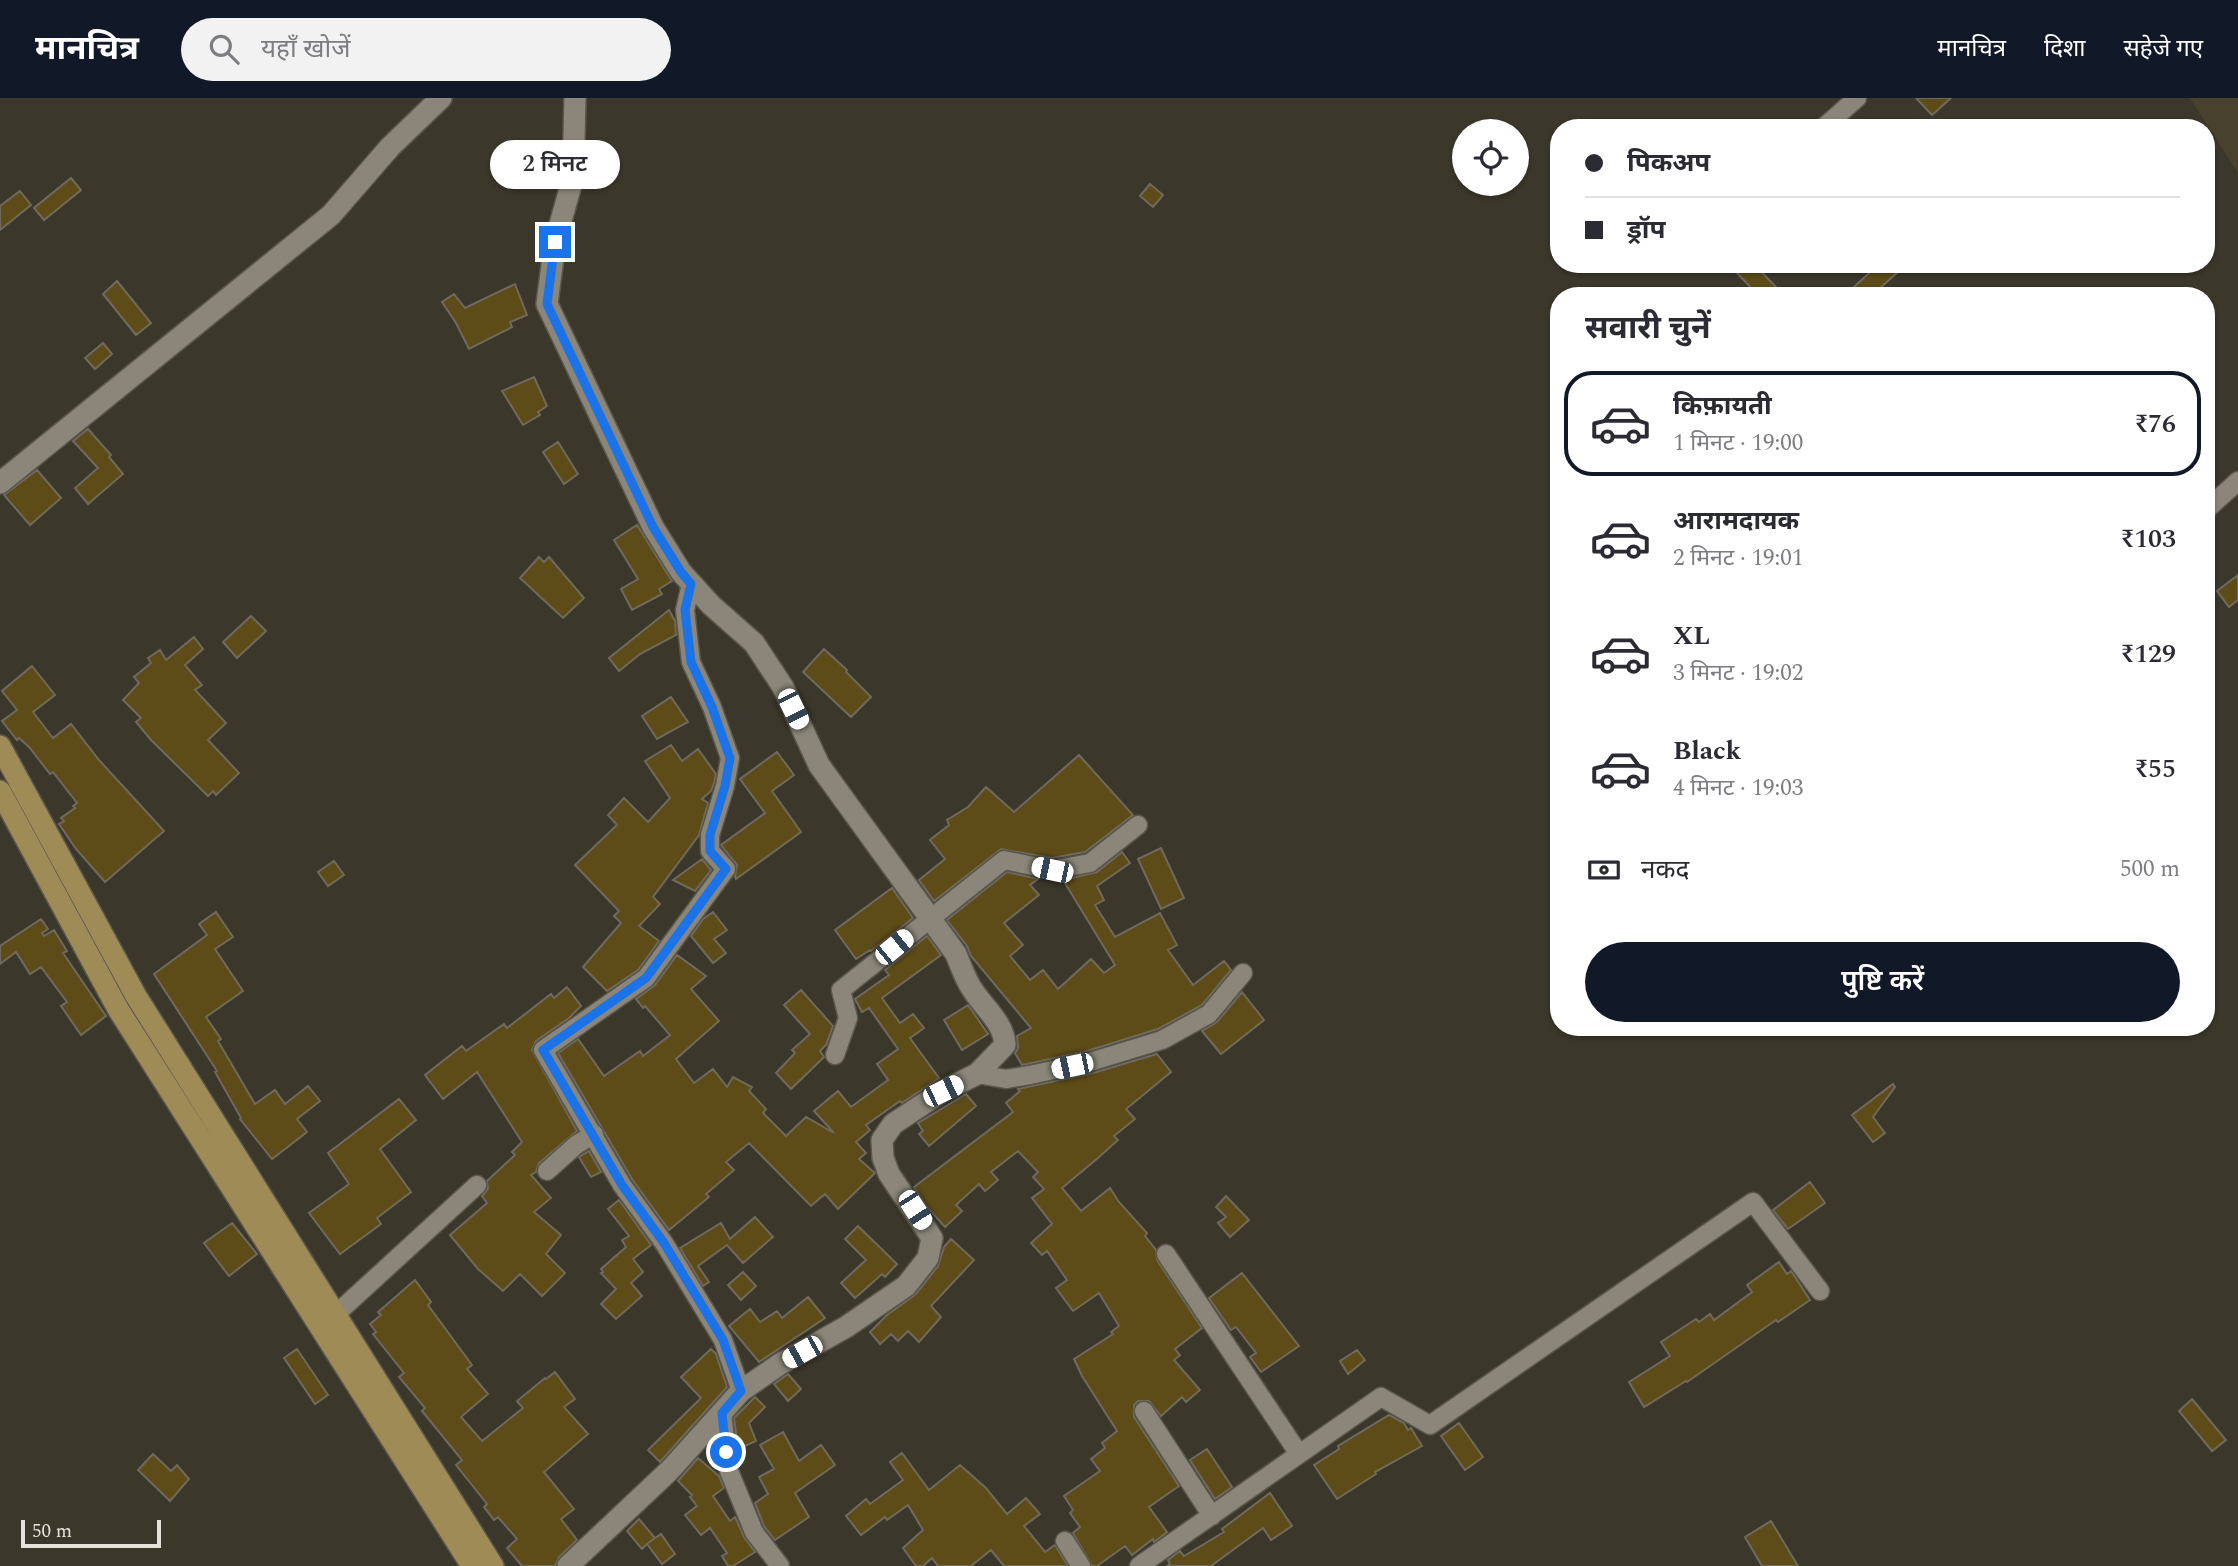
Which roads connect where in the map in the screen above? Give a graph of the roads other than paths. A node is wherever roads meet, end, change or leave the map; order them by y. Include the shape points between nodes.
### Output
1 (441, 98) edge
2 (575, 98) edge
3 (1857, 98) edge
4 (1833, 119) edge
5 (2238, 481) edge
6 (0, 483) edge
7 (2215, 502) edge
8 (691, 584) junction
9 (0, 746) edge
10 (0, 791) edge
11 (1138, 825) dead end
12 (930, 917) junction
13 (1243, 974) dead end
14 (835, 1055) dead end
15 (977, 1074) junction
16 (594, 1134) junction
17 (547, 1171) dead end
18 (477, 1185) dead end
19 (1166, 1254) dead end
20 (1820, 1291) dead end
21 (335, 1315) junction
22 (741, 1391) junction
23 (1144, 1411) dead end
24 (722, 1413) junction
25 (1299, 1454) junction
26 (1212, 1516) junction
27 (1065, 1541) dead end
28 (472, 1566) edge
29 (493, 1566) edge
30 (568, 1566) edge
31 (780, 1566) edge
32 (1081, 1566) edge
33 (1139, 1566) edge

1 - 6 street via 390,147 331,215
2 - 8 street via 573,178 555,242 547,304 653,527
3 - 4 street
5 - 7 street
8 - 12 street via 754,643 783,687 819,765
8 - 16 street via 685,610 691,662 730,758 710,835 710,851 726,869 646,978 543,1050
9 - 21 main road via 136,996
10 - 28 main road via 118,1009
11 - 12 street via 1090,863 1052,870 1004,860
12 - 14 street via 841,990 848,1018
12 - 15 street via 1005,1035 1006,1045
13 - 15 street via 1209,1014 1162,1040 1030,1075 1006,1079
15 - 22 street via 893,1124 882,1140 890,1174 932,1238 928,1258 906,1286
16 - 17 street
16 - 22 street via 723,1340
18 - 21 street
19 - 25 street
20 - 25 street via 1753,1202 1430,1425 1381,1397
21 - 29 main road
22 - 24 street
23 - 26 street
24 - 30 street via 670,1470
24 - 31 street via 729,1471 754,1532
25 - 26 street
26 - 33 street
27 - 32 street

